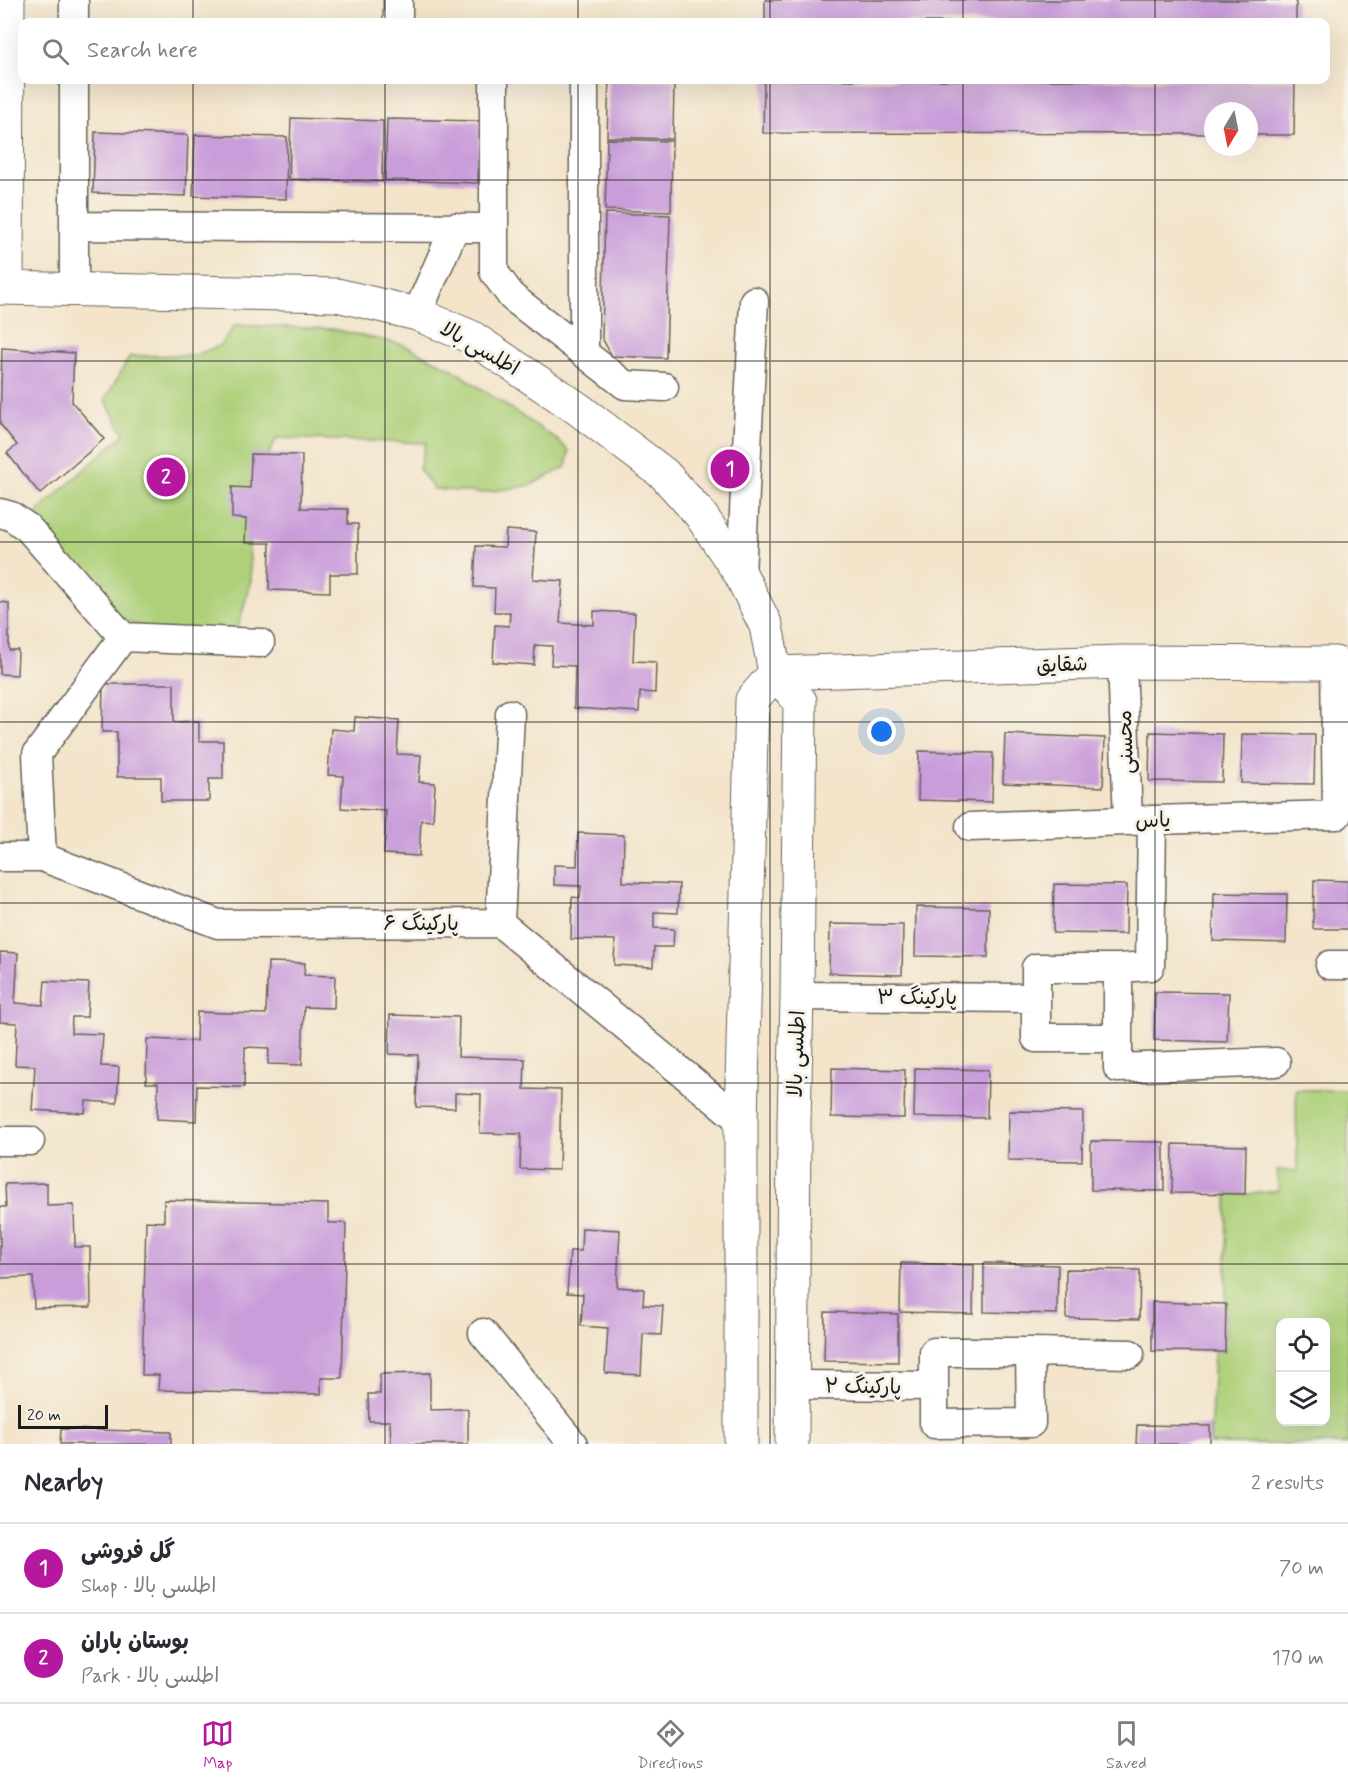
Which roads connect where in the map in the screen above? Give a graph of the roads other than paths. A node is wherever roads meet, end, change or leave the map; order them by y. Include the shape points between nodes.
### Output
1 (8, 0) edge
2 (74, 0) edge
3 (398, 0) edge
4 (74, 18) edge
5 (398, 18) edge
6 (74, 84) edge
7 (494, 84) edge
8 (585, 84) edge
9 (74, 226) junction
10 (455, 227) junction
11 (494, 228) junction
12 (4, 288) edge
13 (74, 291) junction
14 (754, 301) dead end
15 (417, 314) junction
16 (584, 352) junction
17 (664, 387) dead end
18 (0, 513) edge
19 (741, 575) junction
20 (123, 637) junction
21 (260, 643) dead end
22 (1122, 662) junction
23 (1342, 666) edge
24 (775, 673) junction
25 (510, 714) dead end
26 (1140, 820) junction
27 (970, 827) dead end
28 (0, 857) edge
29 (42, 857) junction
30 (500, 923) junction
31 (1118, 968) junction
32 (798, 996) junction
33 (1036, 998) junction
34 (1118, 1038) junction
35 (1276, 1062) dead end
36 (741, 1121) junction
37 (794, 1122) junction
38 (0, 1141) edge
39 (30, 1141) dead end
40 (483, 1333) dead end
41 (1030, 1352) junction
42 (1130, 1354) dead end
43 (792, 1385) junction
44 (934, 1386) junction
45 (573, 1444) edge
46 (741, 1444) edge
47 (792, 1444) edge

1 - 12 street
2 - 4 street
3 - 5 street
6 - 9 street
7 - 11 street
8 - 16 street
9 - 10 street
9 - 13 street
10 - 11 street
10 - 15 street
11 - 16 street via 494,272 512,297
12 - 13 street, اطلسی بالا
13 - 15 street, اطلسی بالا via 337,295
14 - 19 street
15 - 19 street, اطلسی بالا via 471,337 578,408 663,474 700,514
16 - 17 street via 625,385
18 - 20 street via 12,516 28,528
19 - 24 street, اطلسی بالا via 765,626
20 - 21 street
20 - 29 street via 37,754
22 - 23 street, شقایق
22 - 24 street, شقایق
22 - 26 street, محسنی
23 - 26 street, یاس via 1336,815
24 - 32 street, اطلسی بالا via 801,701
24 - 36 street via 752,700
25 - 30 street
26 - 27 street, یاس
26 - 31 street, محسنی via 1150,966
28 - 29 street
29 - 30 street, پارکینگ ۶ via 218,924
30 - 36 street
31 - 33 street via 1036,968
31 - 34 street
32 - 33 street, پارکینگ ۳
32 - 37 street, اطلسی بالا
33 - 34 street via 1036,1038
34 - 35 street via 1118,1068
36 - 37 street
36 - 46 street
37 - 43 street, اطلسی بالا
38 - 39 street
40 - 45 street
41 - 42 street
41 - 44 street via 934,1352
41 - 44 street via 1031,1424 934,1424
43 - 44 street, پارکینگ ۲
43 - 47 street, اطلسی بالا

